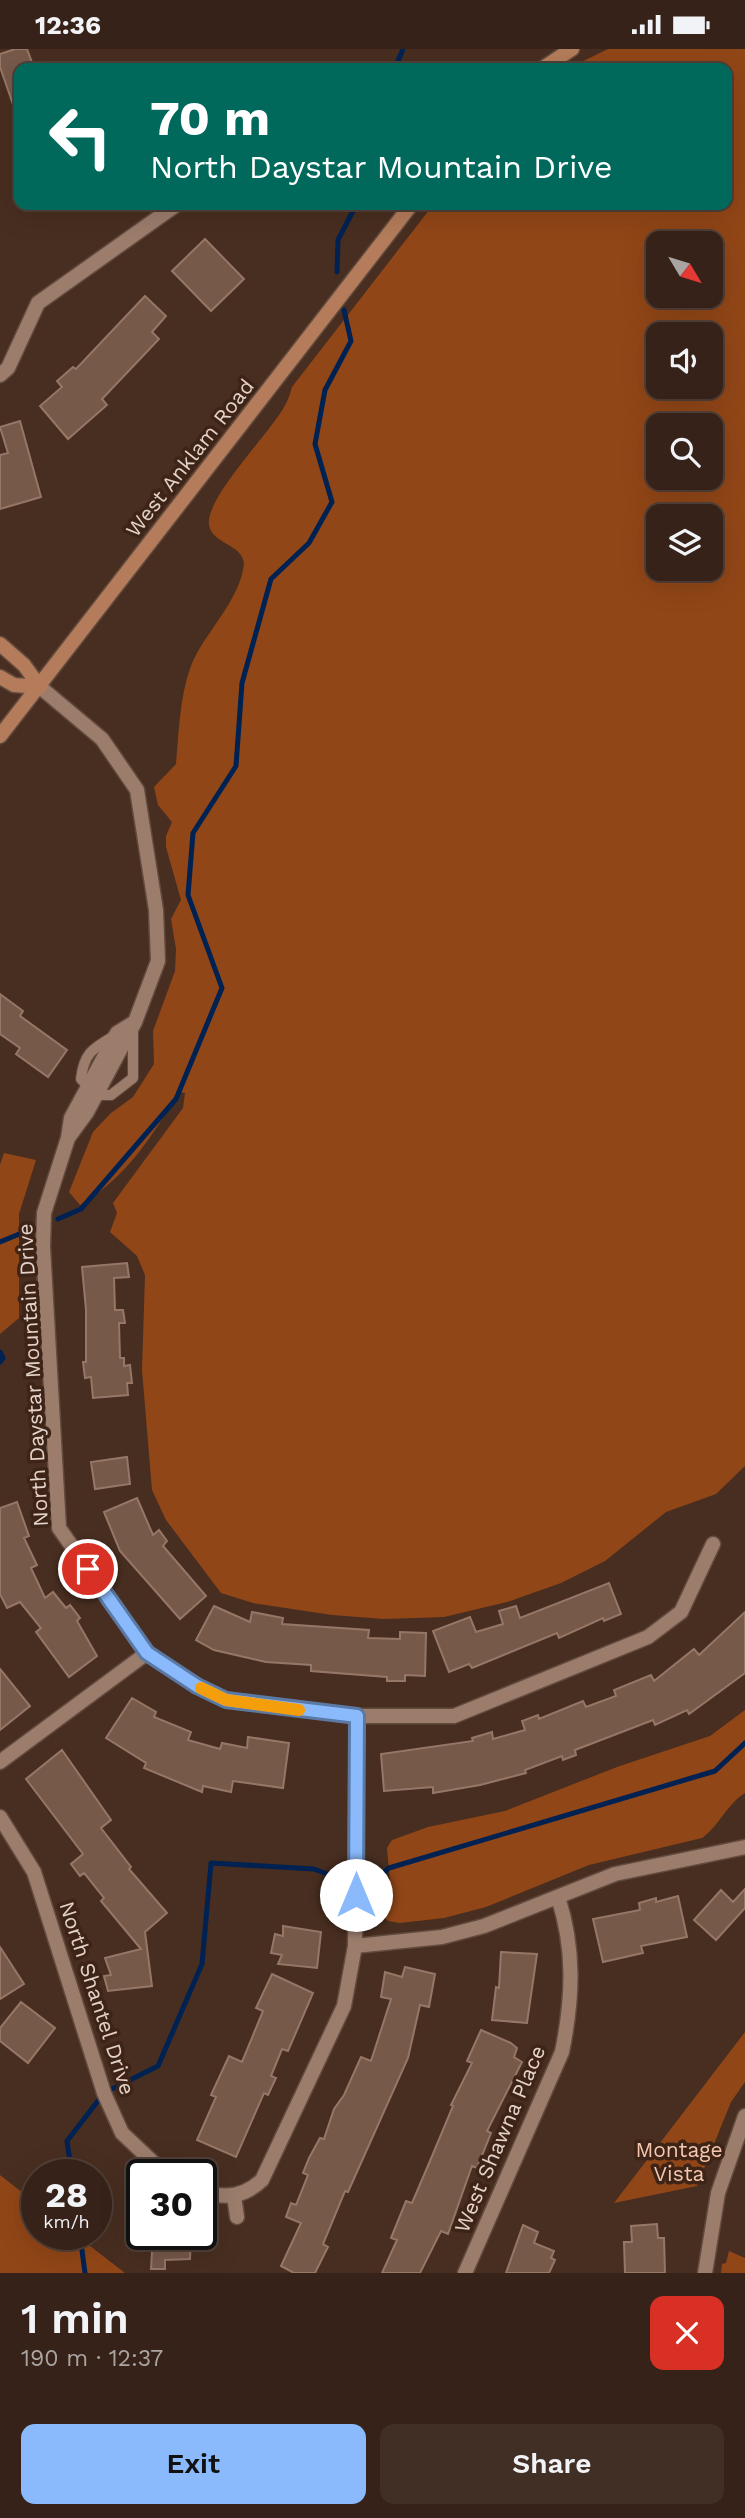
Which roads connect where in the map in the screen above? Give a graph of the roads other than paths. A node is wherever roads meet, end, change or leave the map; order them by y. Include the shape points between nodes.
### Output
1 (572, 49) edge
2 (551, 63) edge
3 (169, 210) edge
4 (407, 210) edge
5 (0, 375) edge
6 (0, 644) edge
7 (0, 677) edge
8 (40, 687) junction
9 (0, 736) edge
10 (134, 1026) junction
11 (92, 1092) junction
12 (713, 1544) dead end
13 (147, 1653) junction
14 (357, 1716) junction
15 (0, 1762) edge
16 (0, 1817) edge
17 (745, 1847) edge
18 (558, 1896) junction
19 (355, 1946) junction
20 (745, 2116) edge
21 (149, 2159) edge
22 (217, 2195) edge
23 (236, 2196) junction
24 (237, 2217) dead end
25 (465, 2273) edge
26 (705, 2273) edge

1 - 2 main road
3 - 5 street via 38,303 8,368
4 - 8 main road, West Anklam Road
6 - 8 main road
7 - 8 main road via 13,685
8 - 9 main road, West Anklam Road
8 - 10 street, North Daystar Mountain Drive via 102,739 137,790 156,910 158,961
10 - 11 street, North Daystar Mountain Drive
10 - 11 street, North Daystar Mountain Drive via 117,1033
10 - 11 lane via 133,1078 111,1095
11 - 13 street, North Daystar Mountain Drive via 68,1138 44,1213 59,1528
12 - 14 street, North Daystar Mountain Drive via 681,1612 648,1637 453,1716
13 - 14 street, North Daystar Mountain Drive via 226,1700
13 - 15 street
14 - 19 street
16 - 21 street, North Shantel Drive via 34,1872 104,2093 122,2133
17 - 18 street via 615,1874
18 - 19 street via 485,1926 442,1937
18 - 25 street, West Shawna Place via 572,1963 562,2052
19 - 23 street via 344,2006 269,2169 251,2190
20 - 26 street via 718,2193
22 - 23 street
23 - 24 street

